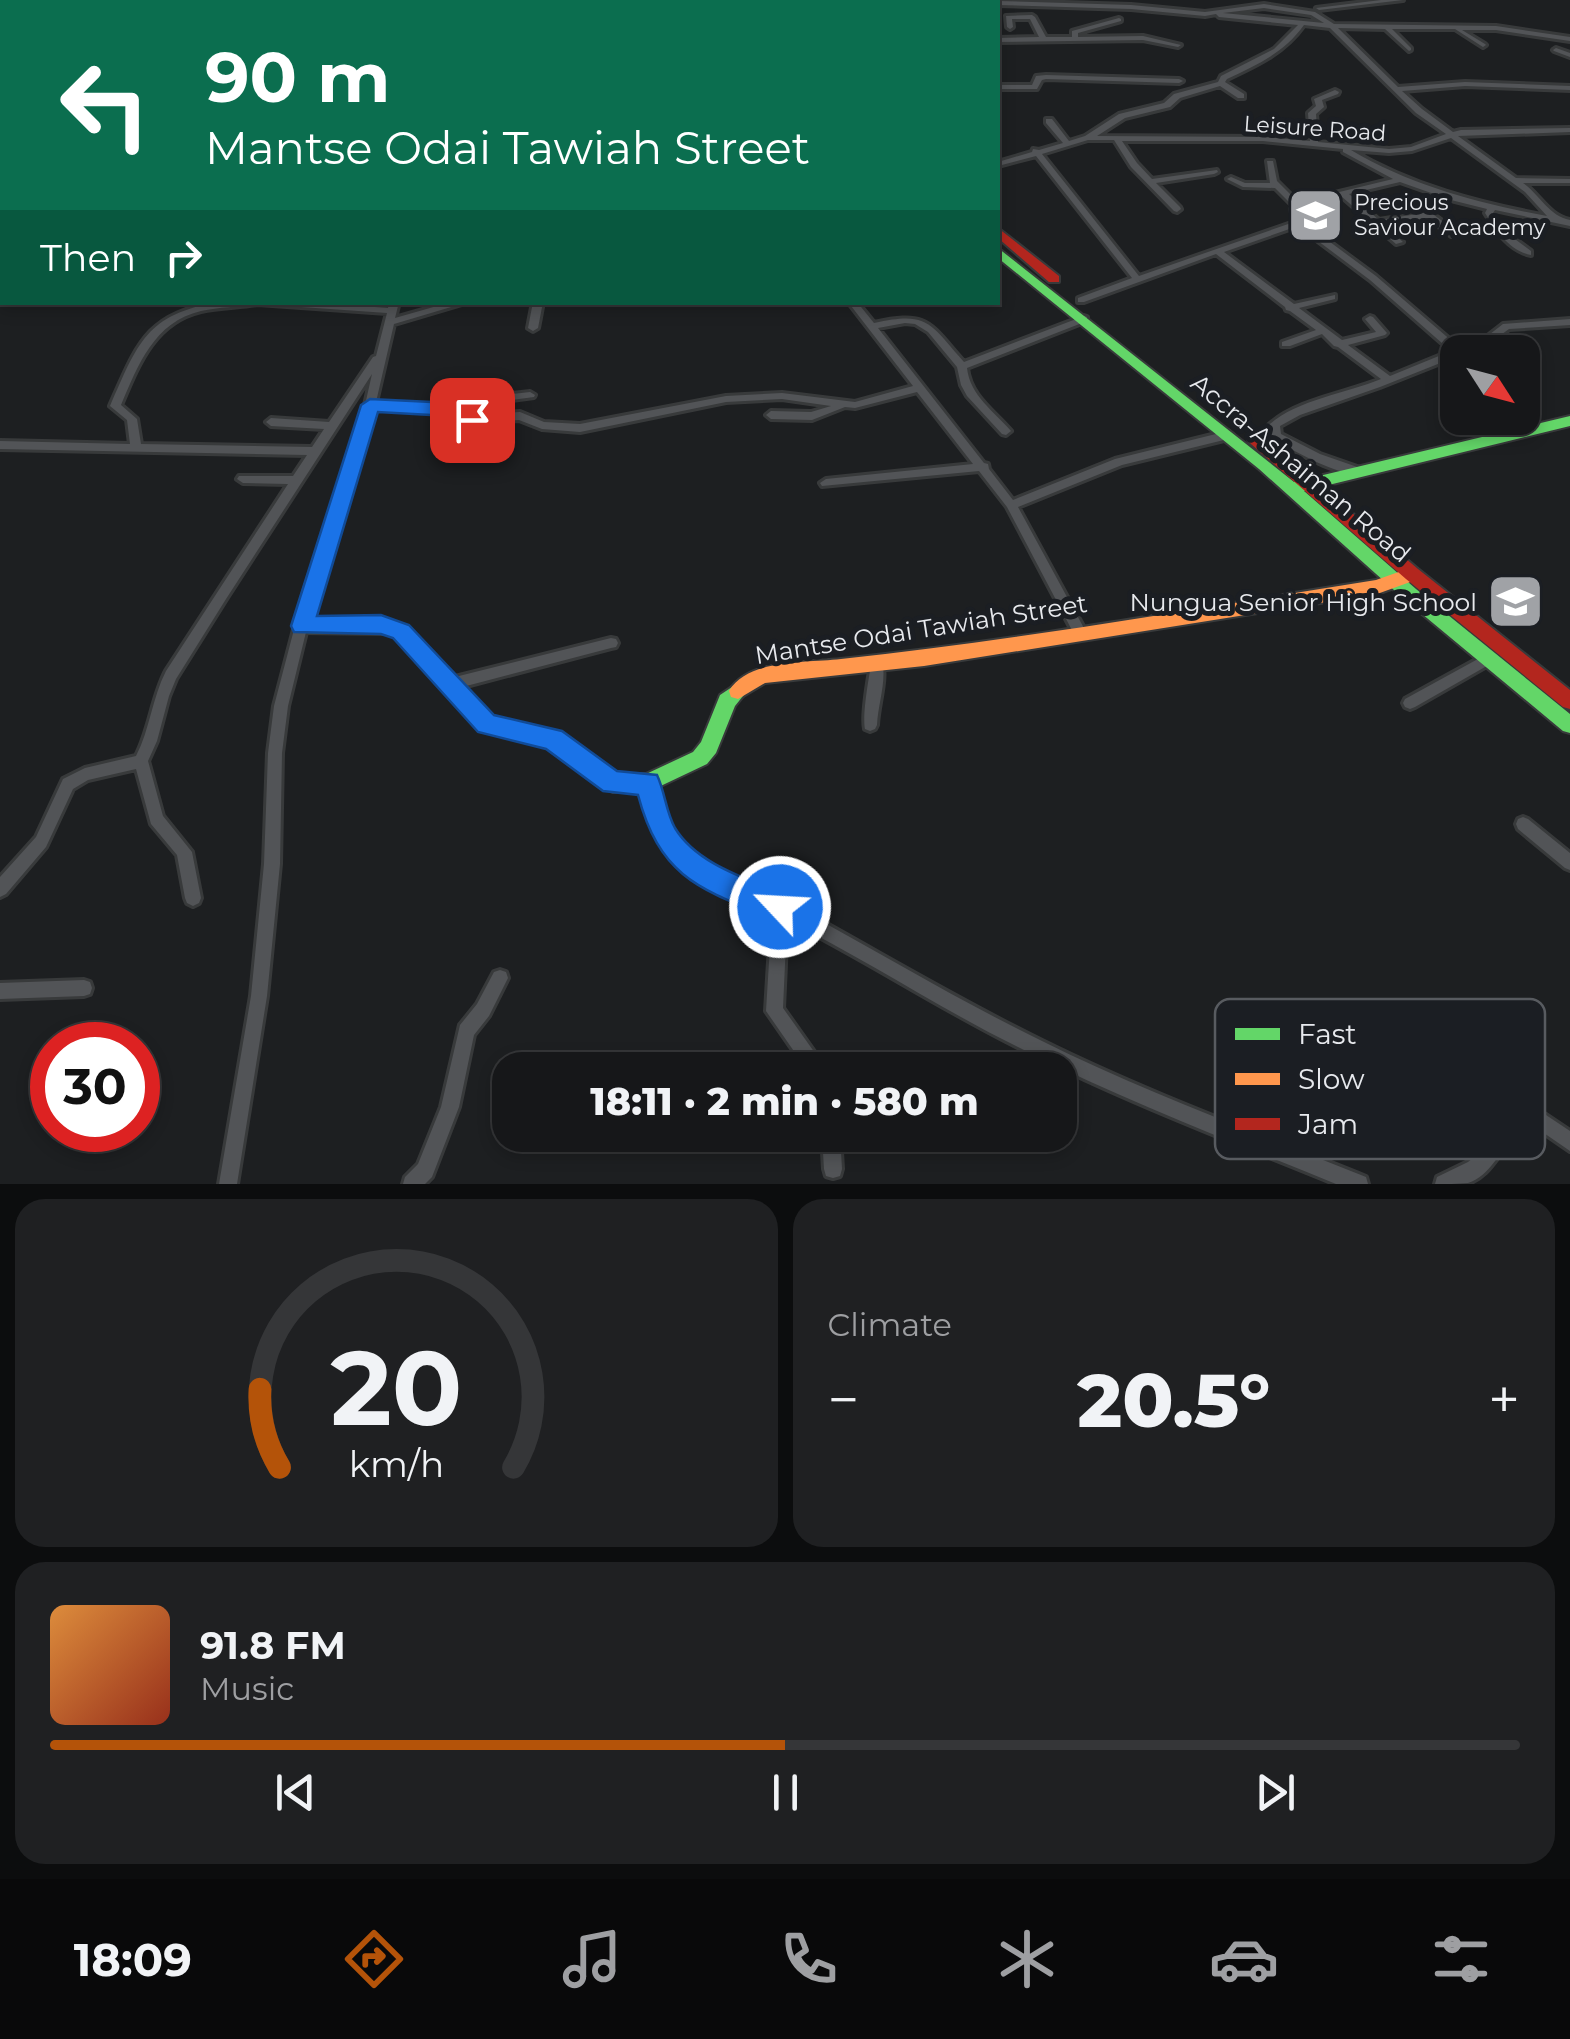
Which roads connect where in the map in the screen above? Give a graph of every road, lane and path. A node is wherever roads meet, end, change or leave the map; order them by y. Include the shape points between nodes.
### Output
1 (1400, 0) edge
2 (1053, 2) edge
3 (1000, 3) edge
4 (1318, 7) edge
5 (1206, 14) junction
6 (1119, 20) dead end
7 (1302, 24) junction
8 (1332, 26) junction
9 (1010, 27) dead end
10 (1387, 27) junction
11 (1456, 28) junction
12 (1076, 38) junction
13 (1570, 39) edge
14 (1000, 40) edge
15 (1044, 40) junction
16 (1178, 44) dead end
17 (1483, 45) dead end
18 (1409, 49) dead end
19 (1556, 50) dead end
20 (1570, 55) edge
21 (1179, 81) dead end
22 (1221, 83) junction
23 (1000, 88) edge
24 (1570, 88) edge
25 (1396, 89) junction
26 (1335, 92) dead end
27 (1241, 96) dead end
28 (1049, 121) dead end
29 (1570, 130) edge
30 (1450, 135) junction
31 (1088, 138) junction
32 (1116, 138) junction
33 (1246, 139) junction
34 (1066, 142) junction
35 (1314, 145) junction
36 (1346, 149) junction
37 (1036, 151) junction
38 (1256, 153) dead end
39 (1000, 163) edge
40 (1270, 163) dead end
41 (1214, 172) dead end
42 (1231, 179) dead end
43 (1398, 180) junction
44 (1515, 180) junction
45 (1570, 180) edge
46 (1152, 181) junction
47 (1278, 186) junction
48 (1343, 193) junction
49 (1297, 206) junction
50 (1178, 208) dead end
51 (1492, 208) junction
52 (1556, 221) junction
53 (1300, 222) junction
54 (1379, 223) junction
55 (1570, 223) edge
56 (1000, 234) edge
57 (1454, 234) dead end
58 (1399, 242) dead end
59 (1217, 251) junction
60 (1000, 253) edge
61 (1528, 253) dead end
62 (1138, 280) junction
63 (1332, 297) dead end
64 (213, 305) edge
65 (298, 305) edge
66 (442, 305) edge
67 (537, 305) edge
68 (854, 305) edge
69 (1290, 308) junction
70 (1082, 310) junction
71 (392, 312) edge
72 (1370, 319) dead end
73 (1570, 322) edge
74 (870, 327) junction
75 (533, 328) dead end
76 (1321, 331) junction
77 (1494, 335) edge
78 (1440, 336) edge
79 (1286, 344) dead end
80 (1338, 344) junction
81 (381, 353) junction
82 (1440, 359) edge
83 (962, 366) junction
84 (1389, 380) junction
85 (919, 388) junction
86 (530, 395) dead end
87 (370, 405) junction
88 (843, 405) junction
89 (449, 413) junction
90 (771, 415) dead end
91 (271, 422) dead end
92 (1567, 425) edge
93 (330, 426) junction
94 (1006, 431) dead end
95 (1228, 435) junction
96 (0, 445) edge
97 (136, 448) junction
98 (314, 451) junction
99 (984, 467) junction
100 (1359, 472) junction
101 (243, 479) dead end
102 (297, 480) junction
103 (826, 483) dead end
104 (1300, 485) junction
105 (1011, 505) junction
106 (1404, 578) junction
107 (302, 626) junction
108 (1079, 630) junction
109 (611, 643) dead end
110 (1486, 659) junction
111 (878, 664) junction
112 (451, 684) junction
113 (1570, 701) edge
114 (1410, 703) dead end
115 (870, 725) dead end
116 (1570, 725) edge
117 (141, 761) junction
118 (648, 783) junction
119 (1524, 824) dead end
120 (1570, 863) edge
121 (0, 889) edge
122 (193, 898) dead end
123 (780, 907) junction
124 (500, 978) dead end
125 (84, 988) dead end
126 (0, 991) edge
127 (805, 1052) edge
128 (1545, 1124) edge
129 (1215, 1126) edge
130 (1570, 1142) edge
131 (832, 1152) edge
132 (1297, 1159) edge
133 (1483, 1159) edge
134 (833, 1169) dead end
135 (228, 1184) edge
136 (412, 1184) edge
137 (1359, 1184) edge
138 (1444, 1184) edge

1 - 4 street
2 - 3 street
2 - 5 street
4 - 5 street via 1248,6
4 - 8 street
5 - 7 street
6 - 12 street via 1074,32
7 - 8 street
7 - 22 street via 1281,52
8 - 10 street
8 - 25 street
9 - 15 street via 1008,17 1032,18
10 - 11 street
10 - 18 street
11 - 13 street
11 - 17 street
12 - 15 street
12 - 16 street
14 - 15 street
19 - 20 street
21 - 23 street via 1046,77 1034,87
22 - 27 street
22 - 31 street via 1122,116
24 - 25 street
25 - 30 street
26 - 35 street via 1318,99 1320,108 1312,113
28 - 34 street
29 - 30 street, Leisure Road
30 - 36 street, Leisure Road via 1412,149
30 - 44 street
31 - 32 street, Leisure Road
31 - 34 street, Leisure Road
32 - 33 street, Leisure Road
32 - 46 street
33 - 35 street, Leisure Road
33 - 38 street
34 - 37 street, Leisure Road
35 - 36 street, Leisure Road
36 - 43 street
37 - 39 street, Leisure Road
37 - 62 street
40 - 47 street
41 - 46 street
42 - 47 street
43 - 48 street
43 - 51 street
44 - 45 street
44 - 52 street
46 - 50 street
47 - 49 street
48 - 49 street
48 - 54 street
49 - 53 street
51 - 52 street
51 - 61 street via 1501,233
52 - 55 street
53 - 59 street
53 - 78 street
54 - 57 street via 1430,215
54 - 58 street
56 - 70 main road, Accra-Ashaiman Road
59 - 62 street
59 - 69 street
60 - 70 main road, Accra-Ashaiman Road
62 - 70 street
63 - 69 street
64 - 97 street via 162,324 144,342 115,406 132,419
65 - 71 street
66 - 71 street
67 - 75 street
68 - 74 street
69 - 76 street
70 - 83 street
70 - 95 main road, Accra-Ashaiman Road
70 - 104 main road, Accra-Ashaiman Road
71 - 81 street
72 - 80 street via 1382,333
73 - 77 street via 1506,326
74 - 83 street via 919,319
74 - 85 street
76 - 79 street
76 - 80 street
80 - 84 street
81 - 87 street
81 - 93 street
82 - 84 street
83 - 94 street via 961,379 972,396
84 - 100 street via 1274,425 1289,445
85 - 88 street
85 - 99 street
86 - 89 street
87 - 89 street
87 - 107 street
88 - 89 street via 782,396 726,399 580,428 520,416 472,420
88 - 90 street via 812,416
91 - 93 street
92 - 100 main road
93 - 98 street
95 - 104 main road, Accra-Ashaiman Road
95 - 105 street via 1119,462
96 - 97 street
97 - 98 street
98 - 102 street
99 - 103 street
99 - 105 street
100 - 104 main road
101 - 102 street
102 - 117 street via 172,674
104 - 106 main road, Accra-Ashaiman Road
105 - 108 street
106 - 108 main road, Mantse Odai Tawiah Street
106 - 110 main road, Accra-Ashaiman Road
106 - 113 main road, Accra-Ashaiman Road
107 - 112 main road via 391,627
107 - 135 street via 277,727 259,996
108 - 111 main road, Mantse Odai Tawiah Street
109 - 112 street
110 - 114 street
110 - 116 main road, Accra-Ashaiman Road
111 - 115 street
111 - 118 main road, Mantse Odai Tawiah Street via 748,680 727,701 700,758
112 - 118 main road via 487,724 553,739 612,782
117 - 121 street via 68,784 41,842
117 - 122 street via 156,819 184,852
118 - 123 street via 661,830 676,852
119 - 120 street
123 - 127 street via 772,1003
123 - 129 street via 1040,1049
124 - 136 street via 466,1031 450,1107 425,1170
125 - 126 street
128 - 130 street
131 - 134 street
132 - 137 street
133 - 138 street

